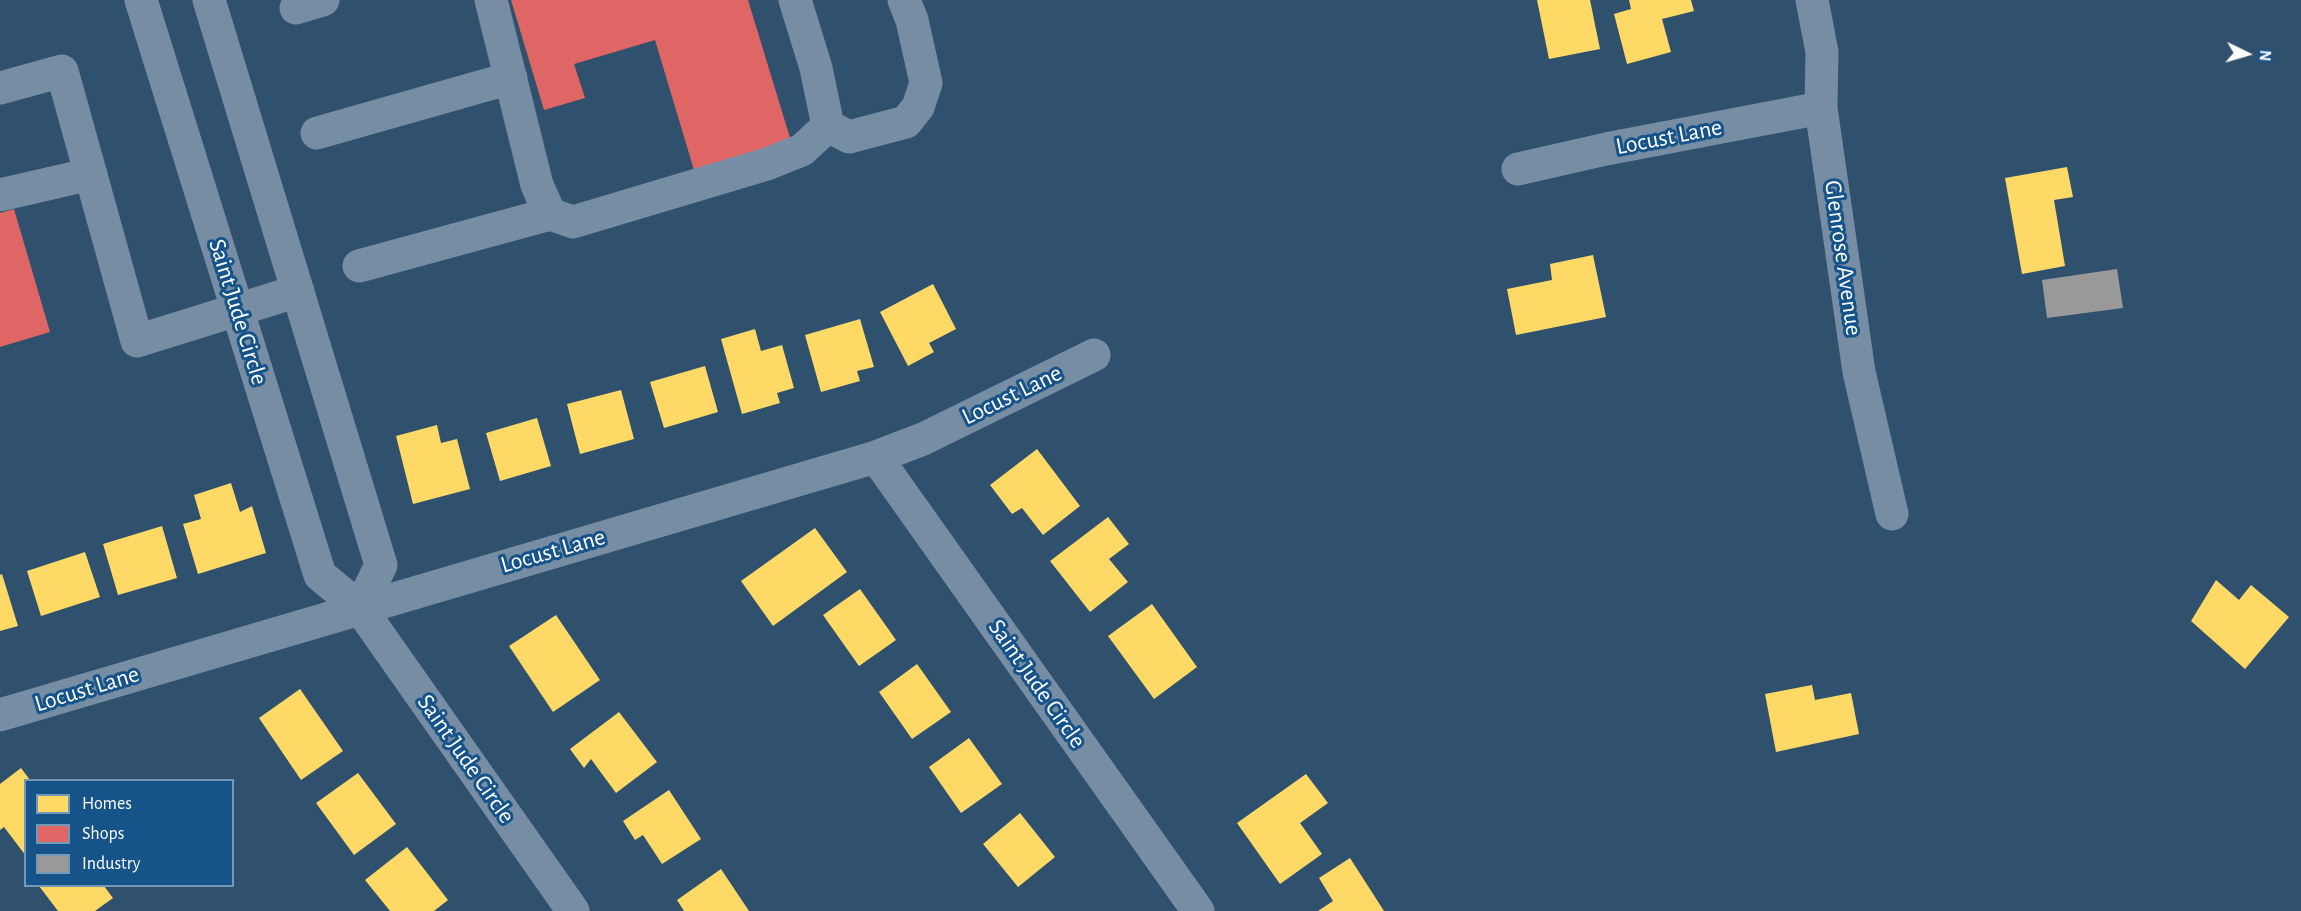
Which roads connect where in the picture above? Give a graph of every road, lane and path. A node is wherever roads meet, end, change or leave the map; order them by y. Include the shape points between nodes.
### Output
1 (141, 0) edge
2 (209, 0) edge
3 (491, 0) edge
4 (795, 0) edge
5 (904, 0) edge
6 (1812, 0) edge
7 (511, 78) junction
8 (0, 88) edge
9 (1821, 108) junction
10 (828, 126) junction
11 (316, 133) dead end
12 (1518, 169) dead end
13 (91, 174) junction
14 (0, 195) edge
15 (550, 214) junction
16 (359, 266) dead end
17 (298, 291) junction
18 (238, 311) junction
19 (1094, 356) dead end
20 (876, 457) junction
21 (1892, 514) dead end
22 (360, 608) junction
23 (0, 715) edge
24 (573, 911) edge
25 (1198, 911) edge

1 - 18 street, Saint Jude Circle
2 - 17 street
3 - 7 street
4 - 10 street via 816,68
5 - 10 street via 926,83 918,107 906,122 849,138
6 - 9 street, Glenrose Avenue via 1822,52
7 - 11 street
7 - 15 street via 537,185
8 - 13 street via 62,71
9 - 12 street, Locust Lane
9 - 21 street, Glenrose Avenue via 1859,372
10 - 15 street via 802,150 767,164 573,222
13 - 14 street
13 - 18 street via 137,341
15 - 16 street
17 - 18 street
17 - 22 street via 381,565
18 - 22 street, Saint Jude Circle via 320,574
19 - 20 street, Locust Lane via 923,439
20 - 22 street, Locust Lane
20 - 25 street, Saint Jude Circle
22 - 23 street, Locust Lane
22 - 24 street, Saint Jude Circle

